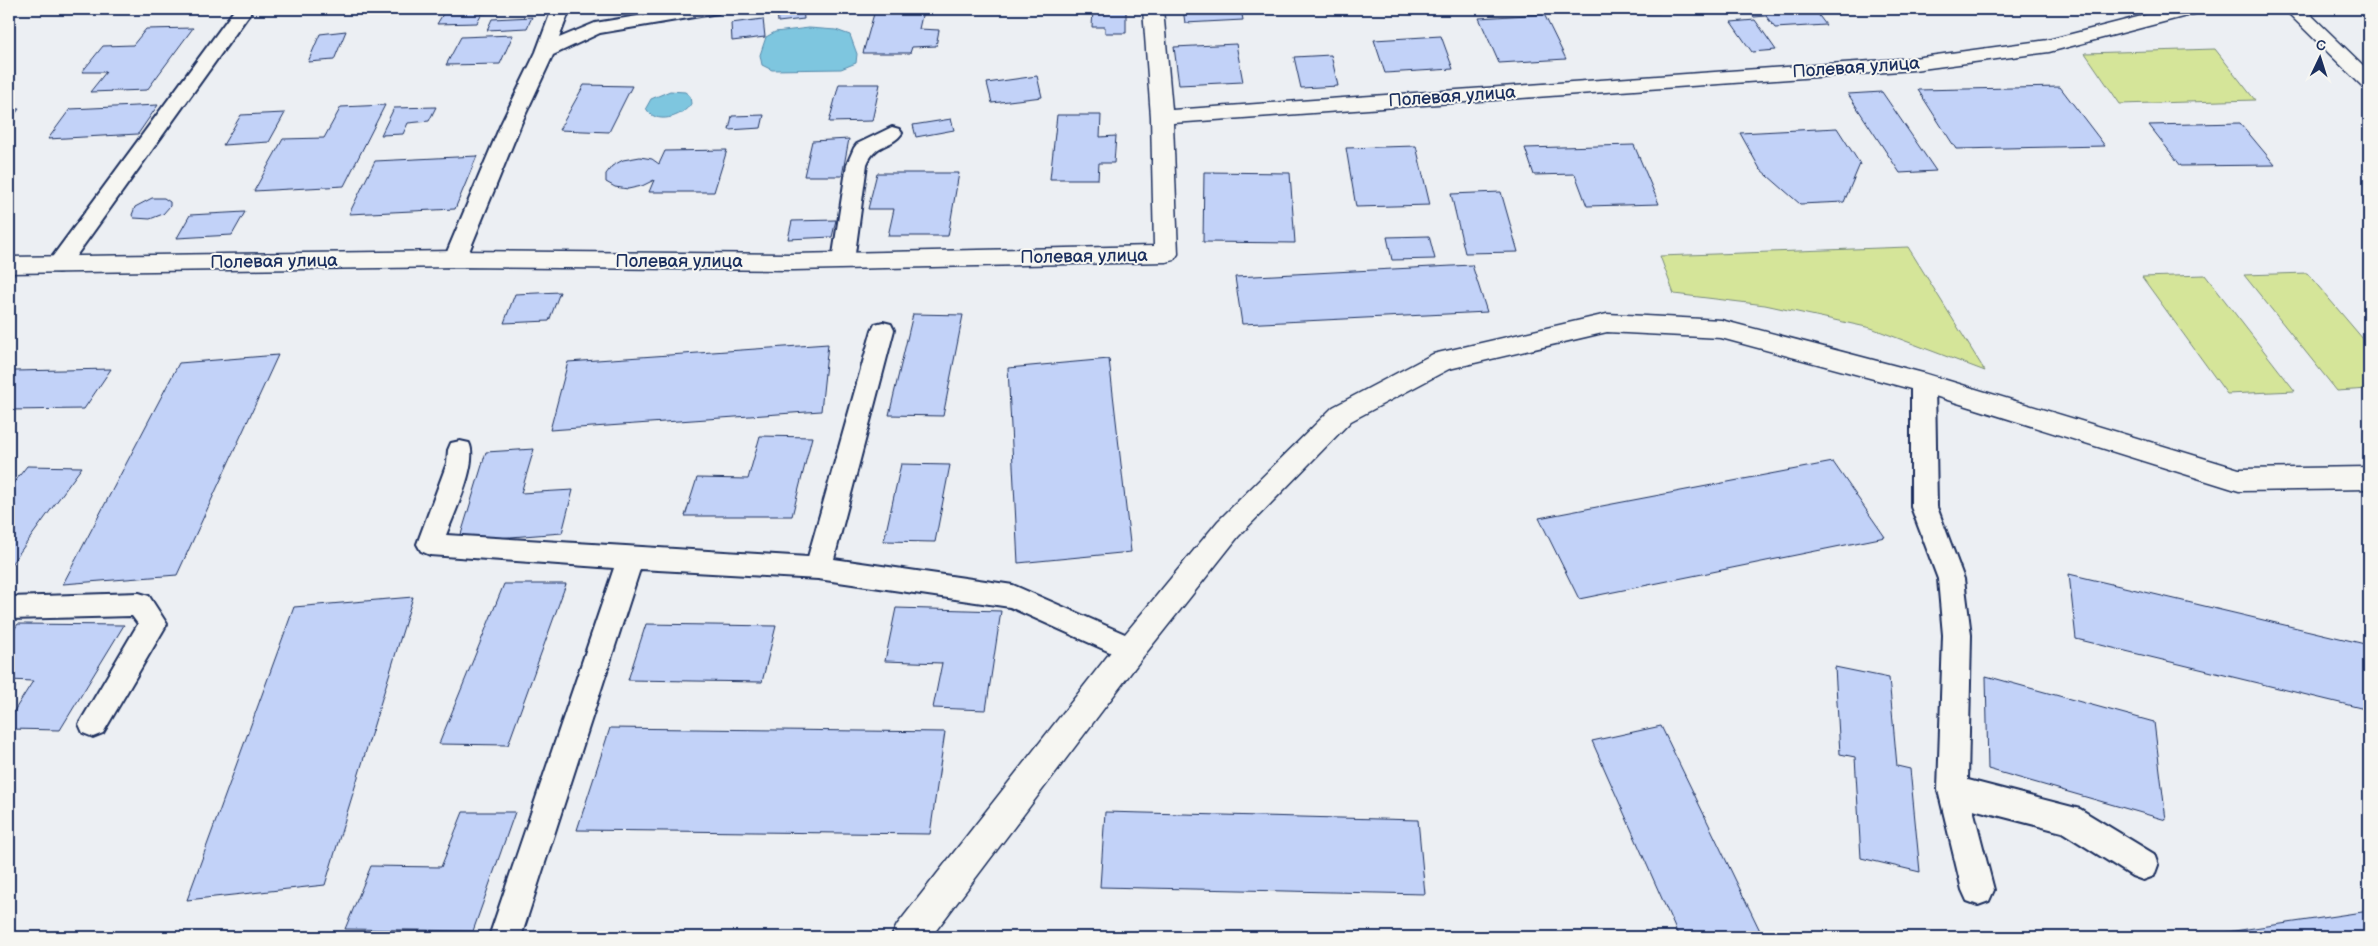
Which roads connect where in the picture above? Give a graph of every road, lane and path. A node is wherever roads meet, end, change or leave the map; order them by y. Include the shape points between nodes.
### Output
1 (244, 9) edge
2 (561, 9) edge
3 (712, 9) edge
4 (1153, 9) edge
5 (2191, 9) edge
6 (2294, 9) edge
7 (545, 52) junction
8 (2369, 82) edge
9 (1162, 117) junction
10 (892, 133) dead end
11 (455, 259) junction
12 (843, 261) junction
13 (58, 264) junction
14 (9, 265) edge
15 (882, 330) dead end
16 (1923, 383) junction
17 (460, 450) dead end
18 (2369, 478) edge
19 (630, 558) junction
20 (818, 568) junction
21 (9, 608) edge
22 (1131, 648) junction
23 (93, 724) dead end
24 (1953, 790) junction
25 (2143, 865) dead end
26 (1978, 890) dead end
27 (506, 937) edge
28 (909, 937) edge

1 - 13 lane
2 - 7 lane
3 - 7 lane via 595,28
4 - 9 street
5 - 9 street, Полевая улица via 2049,46 1914,64
6 - 8 street
7 - 11 lane
9 - 12 street, Полевая улица via 1166,254
10 - 12 lane via 864,148 857,164
11 - 12 street, Полевая улица
11 - 13 street, Полевая улица
13 - 14 street, Полевая улица
15 - 20 lane
16 - 18 street via 2239,480
16 - 22 street via 1721,329 1607,323 1442,361 1342,414 1228,529
16 - 24 lane via 1924,507 1951,579 1957,635
17 - 19 lane via 459,463 430,544
19 - 20 lane
19 - 27 lane
20 - 22 lane via 1013,596
21 - 23 lane via 139,604 153,624
22 - 28 street
24 - 25 lane via 2069,818
24 - 26 lane

